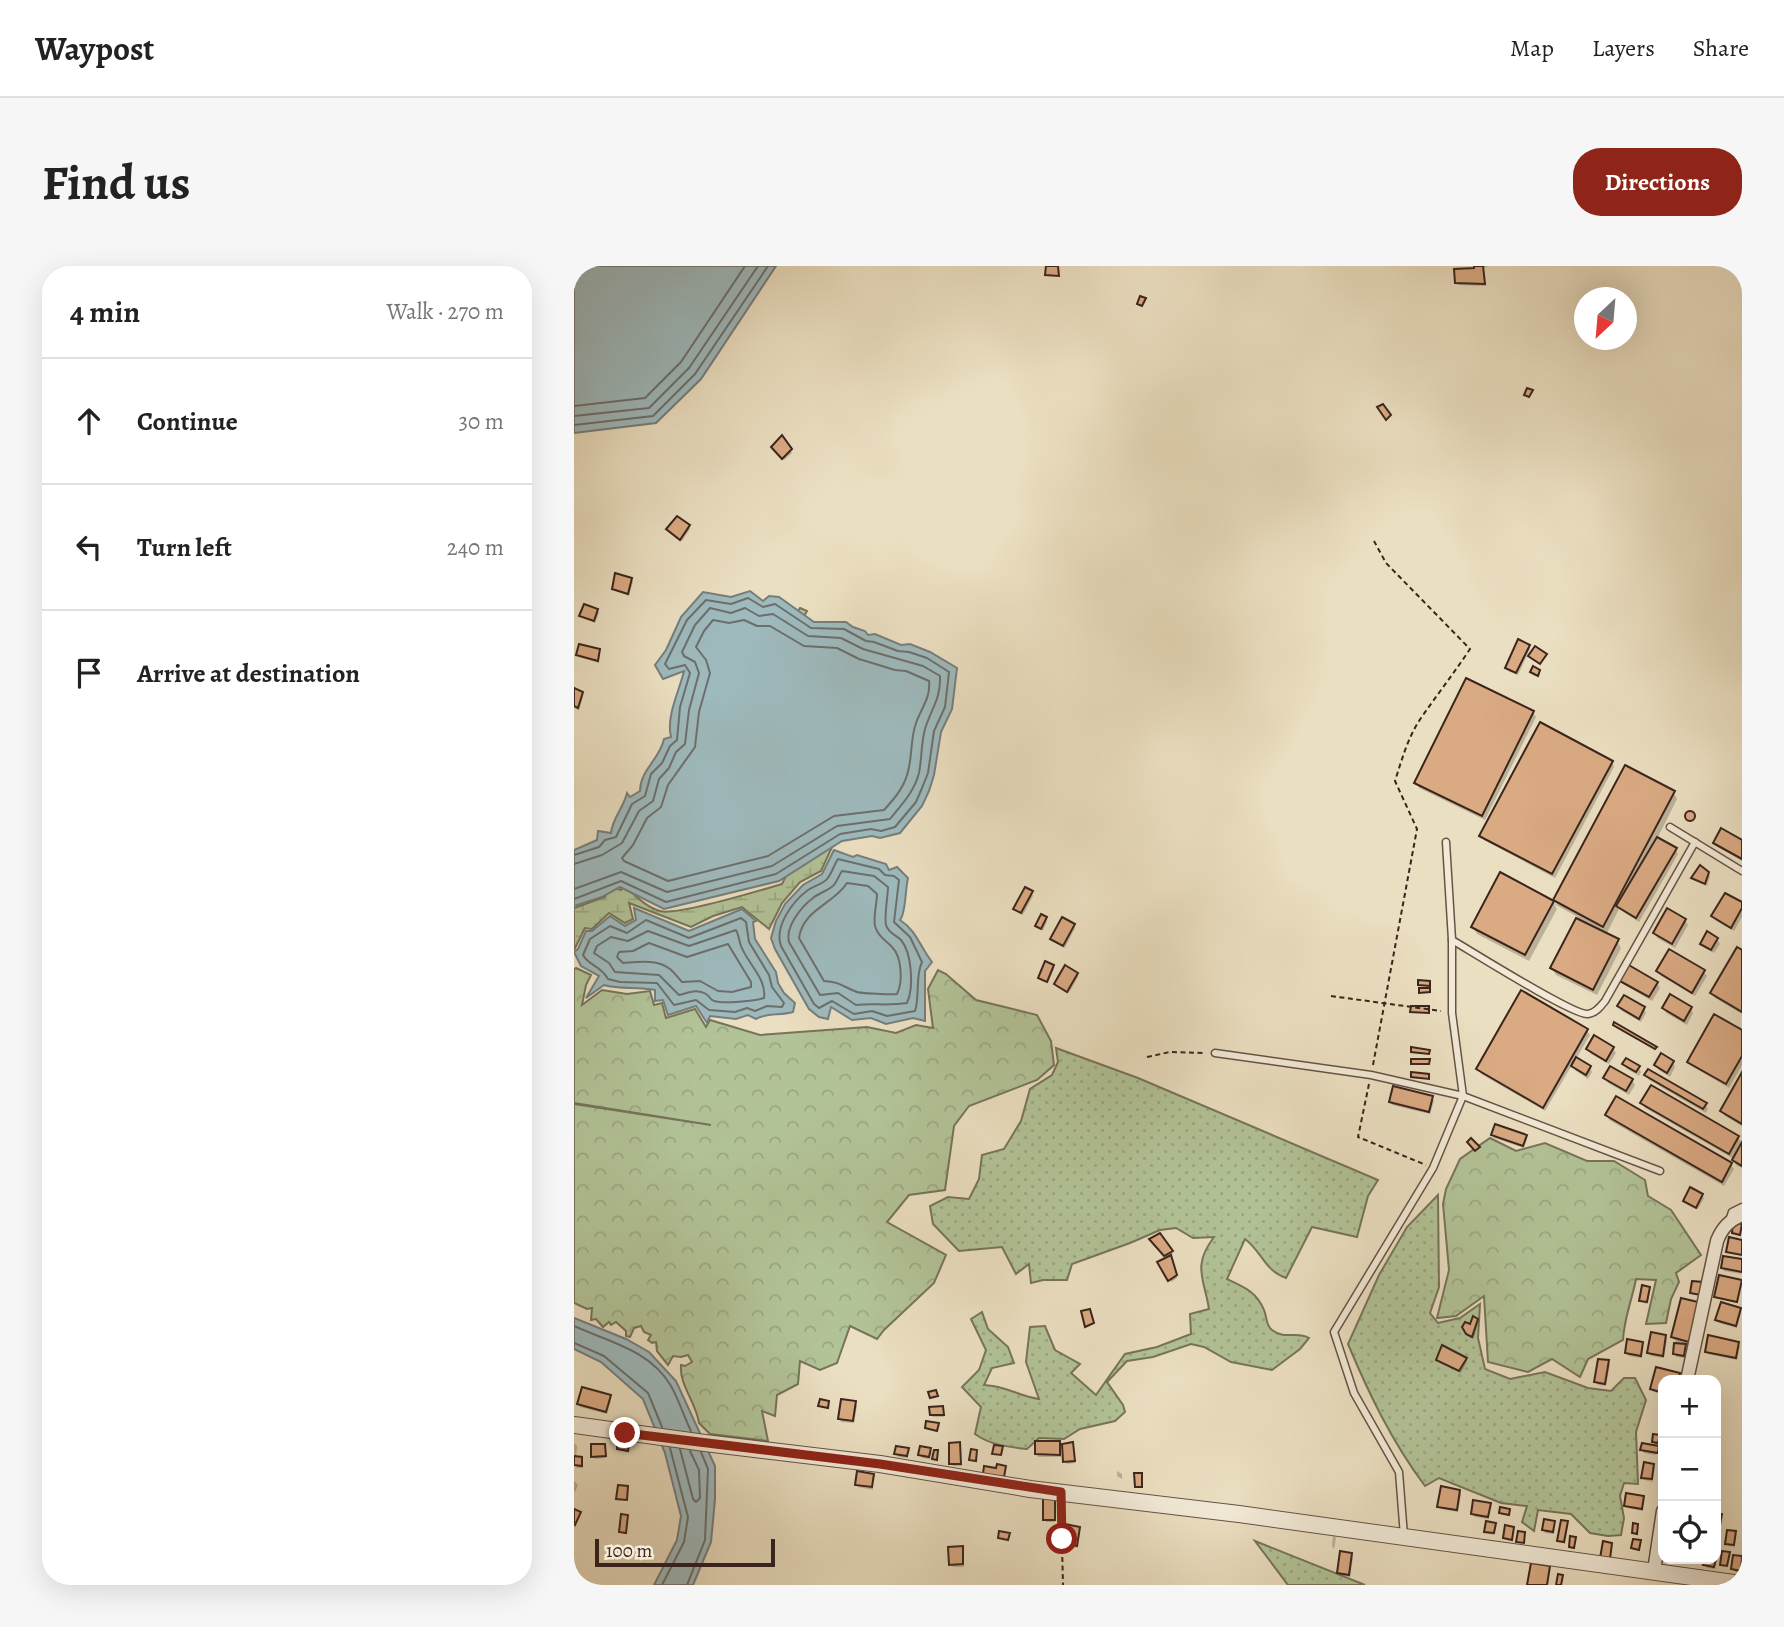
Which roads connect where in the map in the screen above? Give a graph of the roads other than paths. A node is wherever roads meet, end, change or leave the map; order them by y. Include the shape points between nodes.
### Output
1 (1670, 827) dead end
2 (1446, 842) dead end
3 (1695, 842) junction
4 (1742, 871) edge
5 (1452, 940) junction
6 (1215, 1053) road end
7 (1462, 1096) junction
8 (1660, 1171) dead end
9 (1742, 1207) edge
10 (1742, 1215) edge
11 (1729, 1223) junction
12 (1688, 1375) edge
13 (574, 1425) edge
14 (1404, 1537) junction
15 (1658, 1544) edge
16 (1654, 1571) junction
17 (1742, 1584) edge

1 - 3 lane
2 - 5 lane
3 - 4 lane
3 - 5 lane via 1605,1001 1588,1014 1529,986
5 - 7 lane via 1452,1013
6 - 7 lane via 1371,1075
7 - 8 lane
7 - 14 lane via 1433,1168 1334,1332 1354,1393 1399,1472
9 - 11 lane via 1732,1212
10 - 11 street
11 - 12 street via 1717,1241
13 - 14 street
14 - 16 street
15 - 16 street
16 - 17 street

